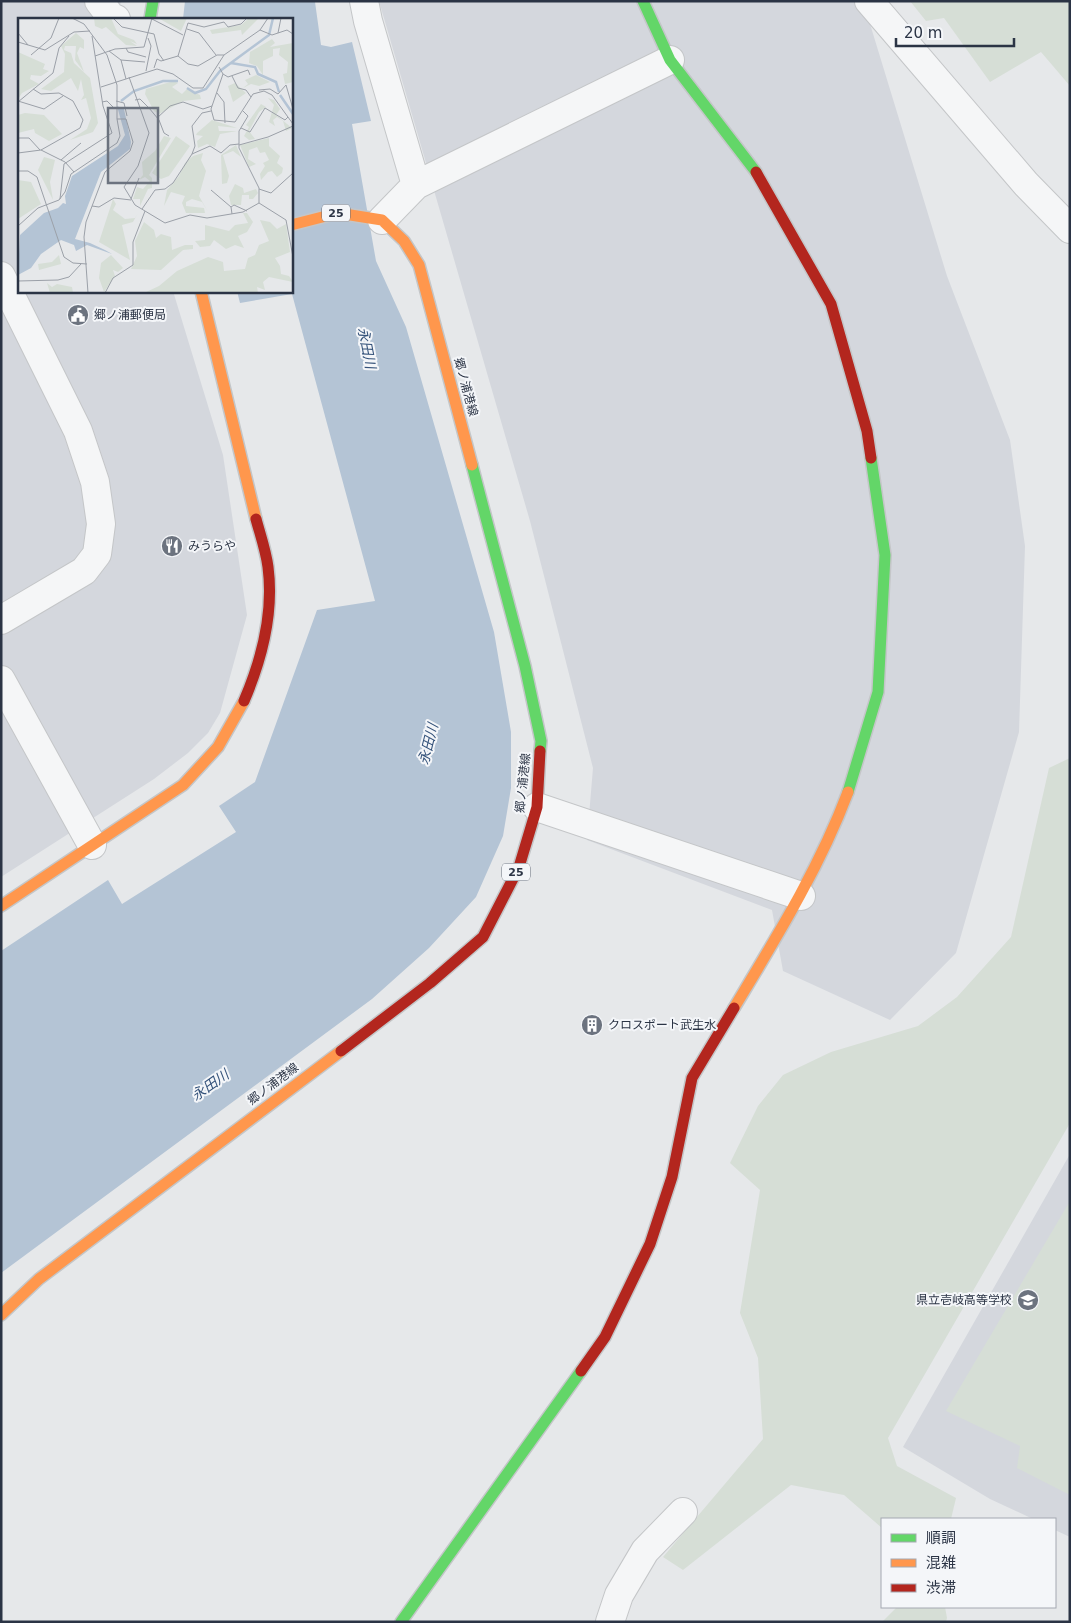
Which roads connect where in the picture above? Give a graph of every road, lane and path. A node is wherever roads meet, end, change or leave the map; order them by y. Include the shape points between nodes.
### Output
1 (99, 1) edge
2 (153, 1) edge
3 (364, 1) edge
4 (644, 1) edge
5 (869, 1) edge
6 (114, 18) edge
7 (150, 18) edge
8 (670, 60) junction
9 (416, 185) junction
10 (382, 220) junction
11 (1068, 220) edge
12 (292, 225) edge
13 (1, 276) edge
14 (201, 292) edge
15 (1, 620) edge
16 (1, 680) edge
17 (537, 807) junction
18 (92, 845) junction
19 (801, 896) junction
20 (1, 906) edge
21 (1, 1315) edge
22 (683, 1512) dead end
23 (400, 1622) edge
24 (610, 1622) edge

1 - 6 street
2 - 7 street
3 - 9 street
4 - 8 street
5 - 11 street via 1026,184
8 - 9 street
8 - 19 street via 752,164 831,304 867,431 879,502 885,555 878,692 854,777 835,827
9 - 10 street
10 - 12 street, 25 via 338,213
10 - 17 street, 郷ノ浦港線 / 25 via 404,241 419,265 438,335 541,741
13 - 15 street via 78,431 95,482 102,524 97,554 84,571
14 - 18 street via 268,567 269,605 263,638 255,674 241,711 202,768
16 - 18 street
17 - 19 street
17 - 21 street, 郷ノ浦港線 / 25 via 519,867 483,937 430,983 39,1279
18 - 20 street
19 - 23 street via 692,1078 672,1177 650,1244 605,1337
22 - 24 street via 645,1551 619,1595

